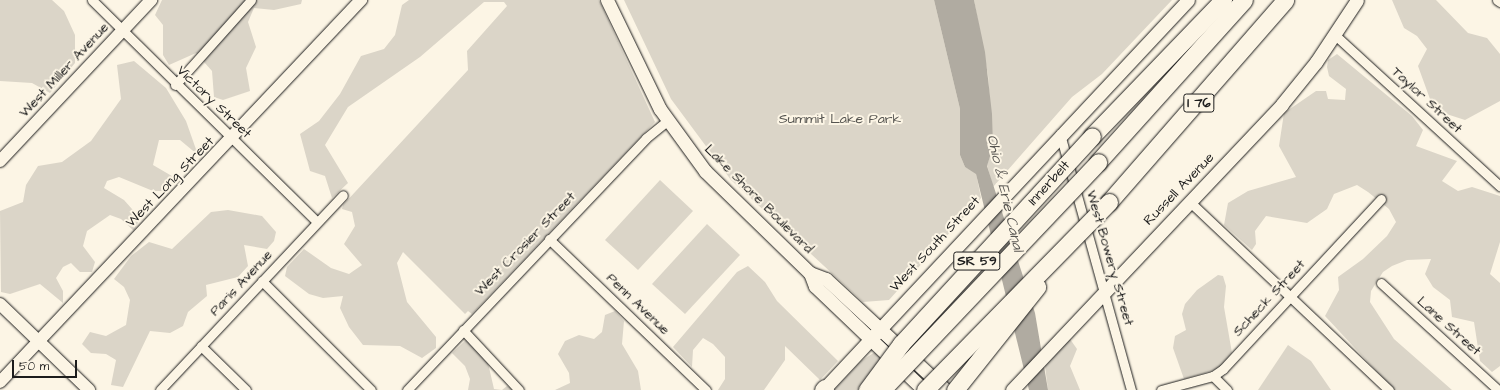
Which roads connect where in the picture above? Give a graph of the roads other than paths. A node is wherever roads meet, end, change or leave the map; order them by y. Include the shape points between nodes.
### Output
1 (92, 0) edge
2 (151, 0) edge
3 (251, 0) edge
4 (361, 0) edge
5 (607, 0) edge
6 (1188, 0) edge
7 (1223, 0) edge
8 (1244, 0) edge
9 (1285, 0) edge
10 (1357, 0) edge
11 (1497, 0) edge
12 (1500, 2) edge
13 (122, 30) junction
14 (1335, 34) junction
15 (175, 85) junction
16 (667, 121) junction
17 (1060, 134) junction
18 (231, 139) junction
19 (0, 161) edge
20 (1500, 186) edge
21 (343, 195) dead end
22 (1381, 199) dead end
23 (1109, 202) junction
24 (1190, 202) junction
25 (317, 222) junction
26 (549, 239) junction
27 (810, 273) junction
28 (262, 281) junction
29 (1380, 283) dead end
30 (1105, 290) junction
31 (1290, 296) junction
32 (0, 304) edge
33 (879, 329) junction
34 (463, 330) junction
35 (869, 340) junction
36 (39, 342) junction
37 (201, 346) junction
38 (1213, 376) junction
39 (0, 382) edge
40 (824, 389) edge
41 (89, 390) edge
42 (160, 390) edge
43 (246, 390) edge
44 (370, 390) edge
45 (407, 390) edge
46 (519, 390) edge
47 (706, 390) edge
48 (867, 390) edge
49 (882, 390) edge
50 (924, 390) edge
51 (946, 390) edge
52 (955, 390) edge
53 (1012, 390) edge
54 (1131, 390) edge
55 (1161, 390) edge
56 (1227, 390) edge
57 (1389, 390) edge
58 (1498, 390) edge

1 - 13 street, Victory Street
2 - 13 street, West Miller Avenue
3 - 15 street
4 - 18 street, West Long Street
5 - 16 main road, Lake Shore Boulevard
6 - 17 main road, West South Street
7 - 48 highway, Innerbelt / SR 59, bridge via 1092,136 901,344
8 - 49 highway, I 76, bridge via 1098,162
9 - 23 highway, I 76
10 - 14 main road, Russell Avenue
11 - 12 street
13 - 15 street, Victory Street
13 - 19 street, West Miller Avenue
14 - 20 street, Taylor Street
14 - 24 main road, Russell Avenue via 1291,94
15 - 18 street, Victory Street
16 - 26 street, West Crosier Street via 646,138
16 - 27 main road, Lake Shore Boulevard via 705,171
17 - 30 street, West Bowery Street
17 - 33 main road, West South Street
18 - 25 street, Victory Street
18 - 36 street, West Long Street
21 - 25 street, Paris Avenue
22 - 31 street, Scheck Street
23 - 50 highway, I 76, bridge
23 - 52 highway, bridge
24 - 30 main road, Russell Avenue
24 - 31 street
25 - 28 street, Paris Avenue
26 - 34 street, West Crosier Street
26 - 47 street, Penn Avenue
27 - 33 main road, Lake Shore Boulevard via 826,278
27 - 35 main road, Lake Shore Boulevard via 815,286
28 - 37 street, Paris Avenue
28 - 44 street
29 - 58 street, Lane Street
30 - 53 main road, Russell Avenue
30 - 54 street, West Bowery Street
31 - 38 street, Scheck Street
31 - 57 street
32 - 36 street
33 - 35 main road, West South Street
33 - 51 main road, Lake Shore Boulevard
34 - 45 street, West Crosier Street
34 - 46 street
35 - 40 main road, West South Street
35 - 50 main road, Lake Shore Boulevard
36 - 39 street, West Long Street
36 - 41 street
37 - 42 street, Paris Avenue
37 - 43 street
38 - 55 street
38 - 56 street

